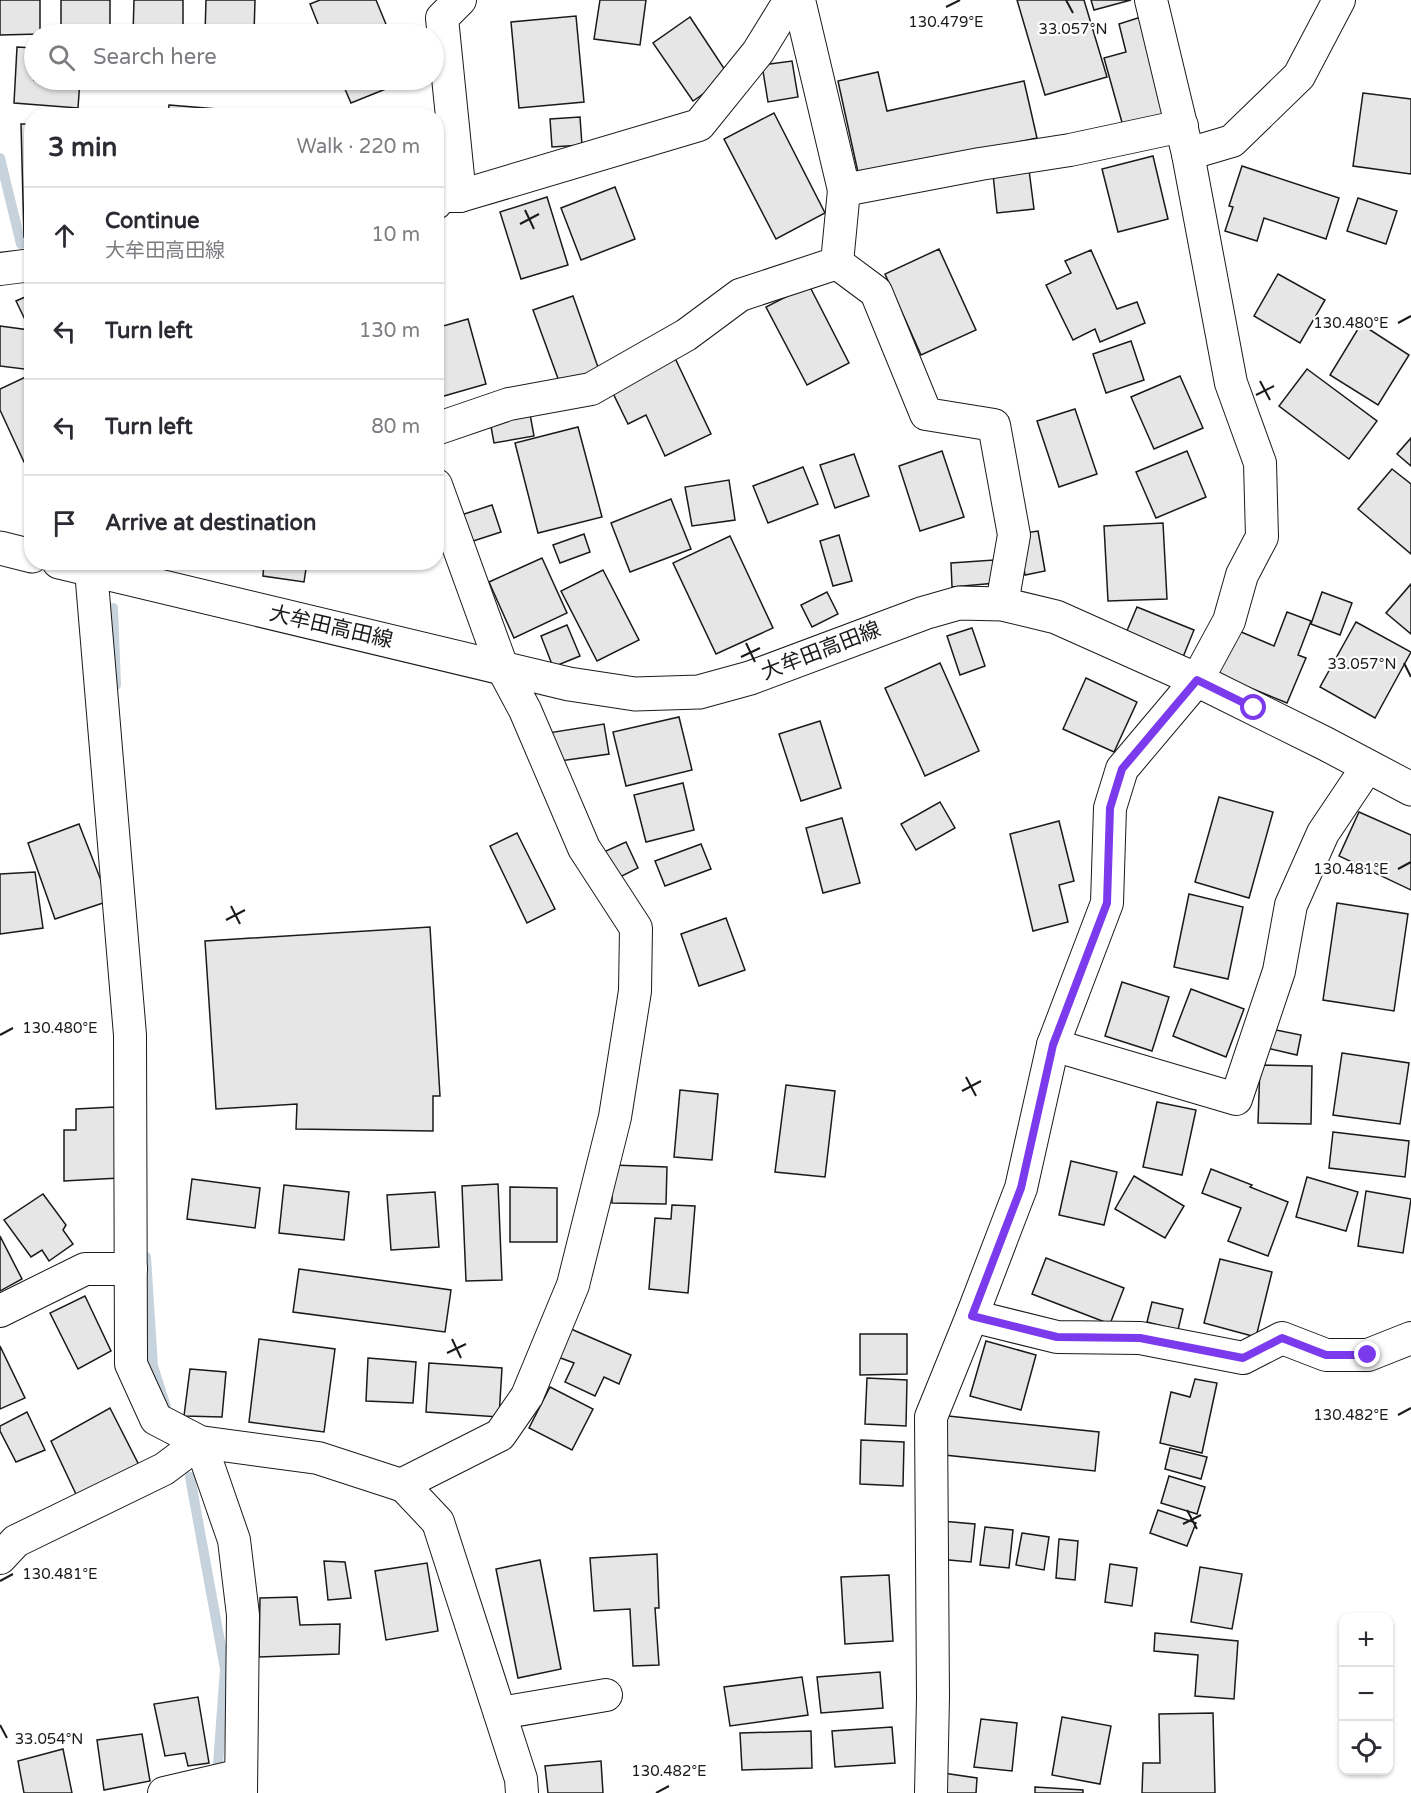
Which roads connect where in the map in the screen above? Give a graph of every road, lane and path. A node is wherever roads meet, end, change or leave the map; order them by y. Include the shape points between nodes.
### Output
1 (460, 0) edge
2 (790, 0) edge
3 (799, 0) edge
4 (1151, 0) edge
5 (1339, 0) edge
6 (442, 24) edge
7 (444, 79) edge
8 (1185, 140) junction
9 (844, 190) junction
10 (448, 200) edge
11 (837, 263) junction
12 (24, 266) edge
13 (0, 269) edge
14 (444, 426) edge
15 (444, 507) edge
16 (0, 548) edge
17 (24, 554) edge
18 (91, 570) joint
19 (1002, 604) junction
20 (502, 668) junction
21 (1197, 680) junction
22 (1368, 766) junction
23 (1411, 789) edge
24 (1053, 1045) junction
25 (131, 1269) junction
26 (0, 1311) edge
27 (972, 1316) junction
28 (1411, 1338) edge
29 (200, 1442) junction
30 (401, 1485) junction
31 (0, 1558) edge
32 (606, 1695) dead end
33 (500, 1713) junction
34 (241, 1784) edge
35 (164, 1793) edge
36 (522, 1793) edge
37 (931, 1793) edge

1 - 6 street via 442,18
2 - 10 street via 758,52 699,125
3 - 9 street
4 - 8 street
5 - 8 street via 1299,76 1232,141
7 - 10 street
8 - 9 street via 1070,150
8 - 21 street via 1232,383 1260,463 1262,526 1262,537 1242,575 1229,621
9 - 11 street
11 - 14 street via 740,295 686,335 591,389 509,404
11 - 19 street via 876,292 926,414 994,425 1014,535
12 - 13 street
15 - 20 street
16 - 17 main road
18 - 20 main road, 大牟田高田線
18 - 25 street via 130,1035
19 - 20 main road, 大牟田高田線 via 959,603 924,613 750,678 699,692 635,694
19 - 21 main road, 大牟田高田線 via 1056,617
20 - 30 street via 525,710 584,848 636,928 635,991 615,1117 573,1285 527,1396 500,1435
21 - 22 main road, 大牟田高田線
21 - 24 street via 1122,769 1110,808 1107,903
22 - 23 main road, 大牟田高田線
22 - 24 street via 1323,833 1291,905 1279,971 1236,1099
24 - 27 street via 1021,1188
25 - 26 street via 85,1269
25 - 29 street via 131,1365 156,1419
27 - 28 street via 1057,1337 1140,1338 1243,1358 1282,1338 1326,1355 1368,1355
27 - 37 street via 931,1417
29 - 30 street via 318,1458
29 - 31 street via 164,1469 16,1541
29 - 34 street via 234,1540 243,1615
30 - 33 street via 438,1522
32 - 33 street
33 - 36 street
34 - 35 street

